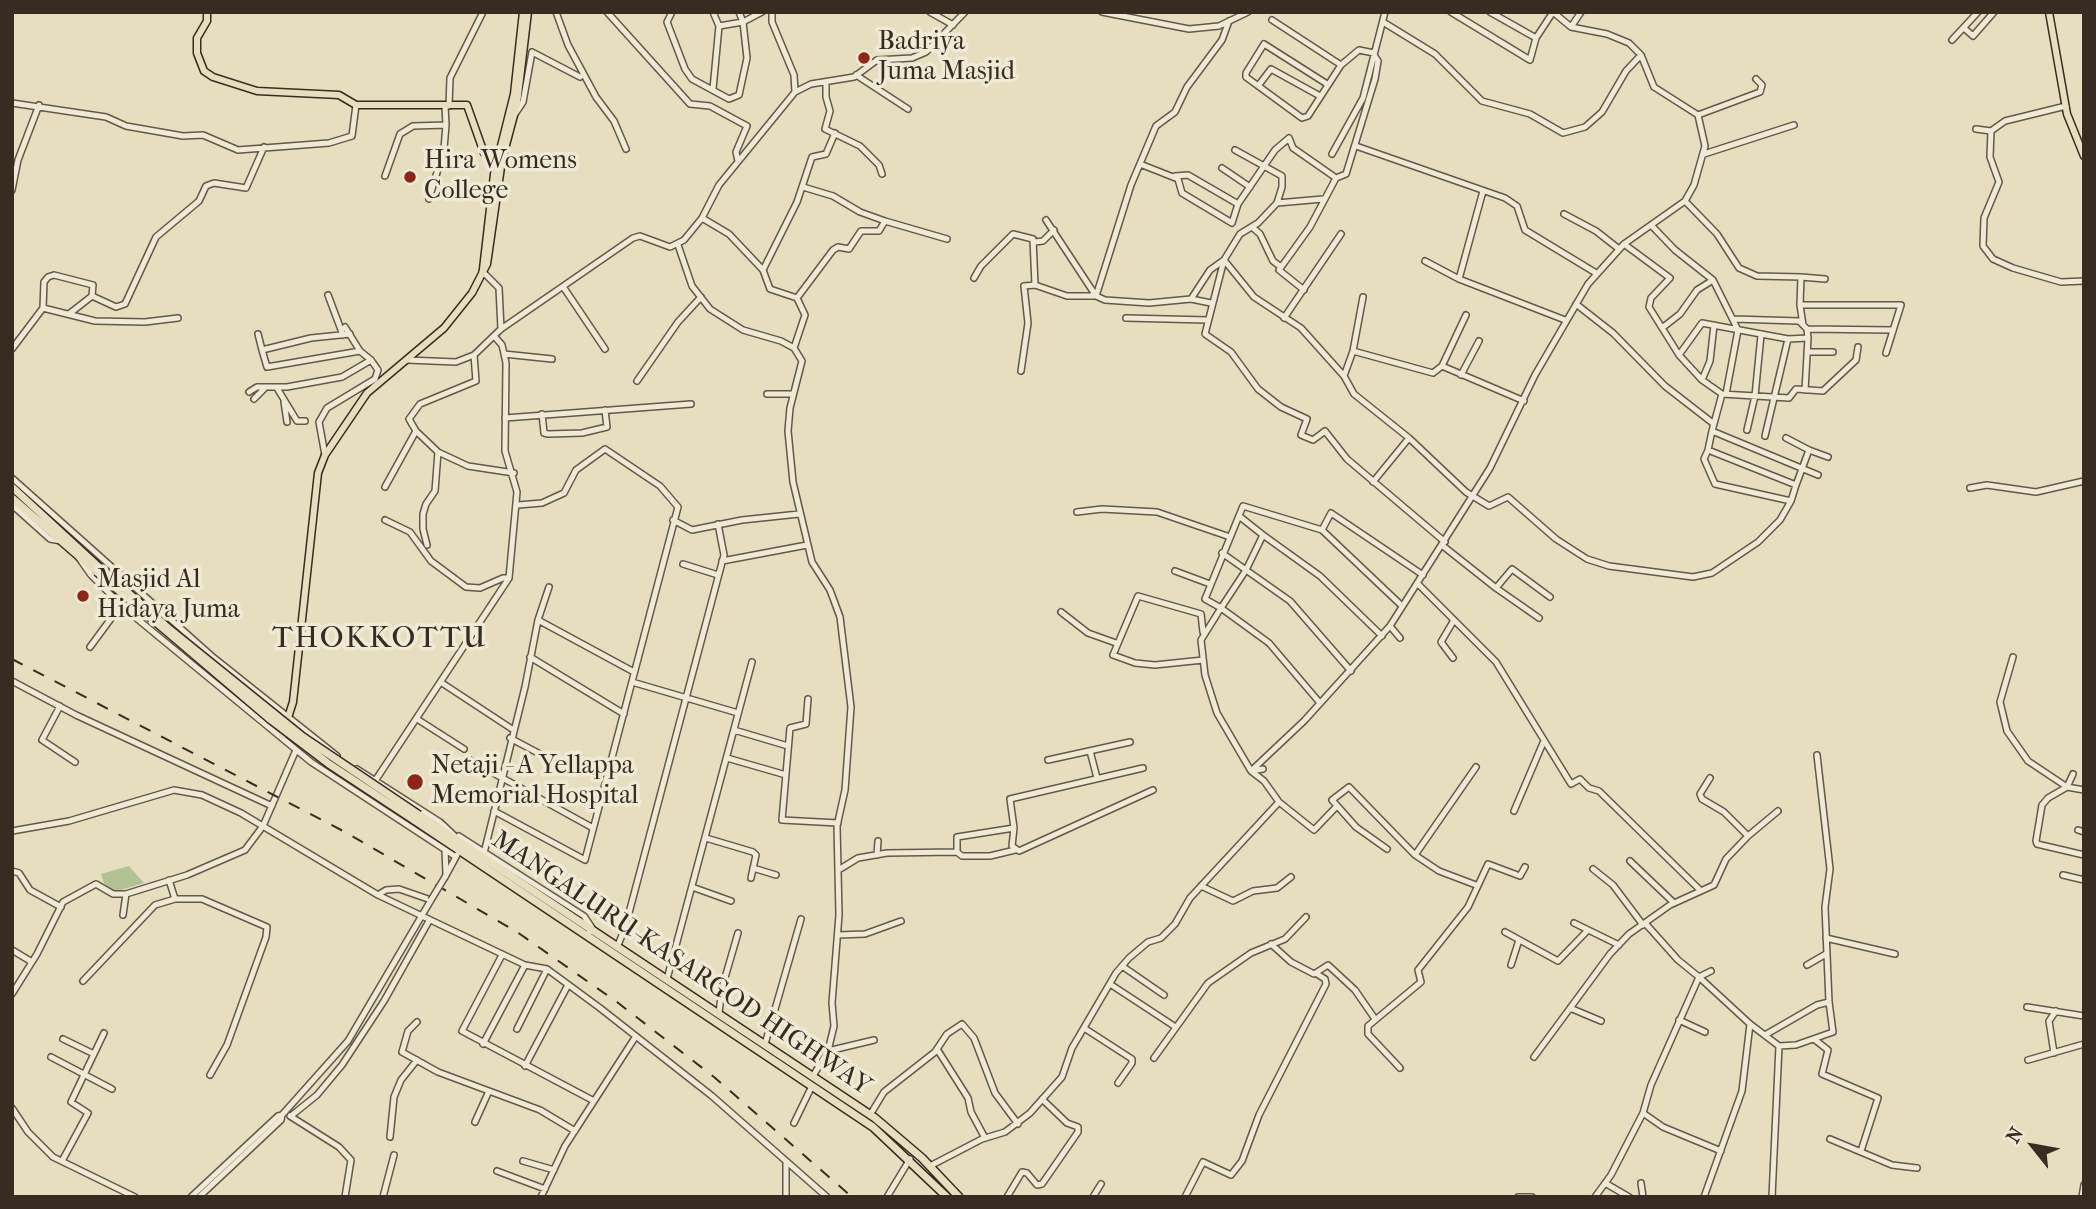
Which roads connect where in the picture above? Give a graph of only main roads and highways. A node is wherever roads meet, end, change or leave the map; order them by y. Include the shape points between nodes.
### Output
1 (207, 12) edge
2 (523, 12) edge
3 (528, 12) edge
4 (2046, 13) edge
5 (2084, 156) edge
6 (499, 163) junction
7 (12, 487) edge
8 (12, 498) edge
9 (99, 571) junction
10 (282, 736) road end
11 (459, 850) junction
12 (589, 932) junction
13 (947, 1197) edge
14 (959, 1197) edge

1 - 6 main road via 196,46 204,71 242,88 339,95 356,105 467,105 484,153
2 - 6 main road via 514,94
3 - 6 main road via 515,114
4 - 5 main road via 2076,144
6 - 10 main road via 491,245 472,293 450,321 376,382 325,455 315,489 289,719
7 - 9 highway, MANGALURU-KASARGOD HIGHWAY
8 - 9 highway, MANGALURU-KASARGOD HIGHWAY
9 - 11 highway, MANGALURU-KASARGOD HIGHWAY, bridge via 166,634 291,735
11 - 12 highway, MANGALURU-KASARGOD HIGHWAY
11 - 12 highway, MANGALURU-KASARGOD HIGHWAY via 484,854
12 - 13 highway, MANGALURU-KASARGOD HIGHWAY via 873,1127
12 - 14 highway, MANGALURU-KASARGOD HIGHWAY via 618,945 870,1115

